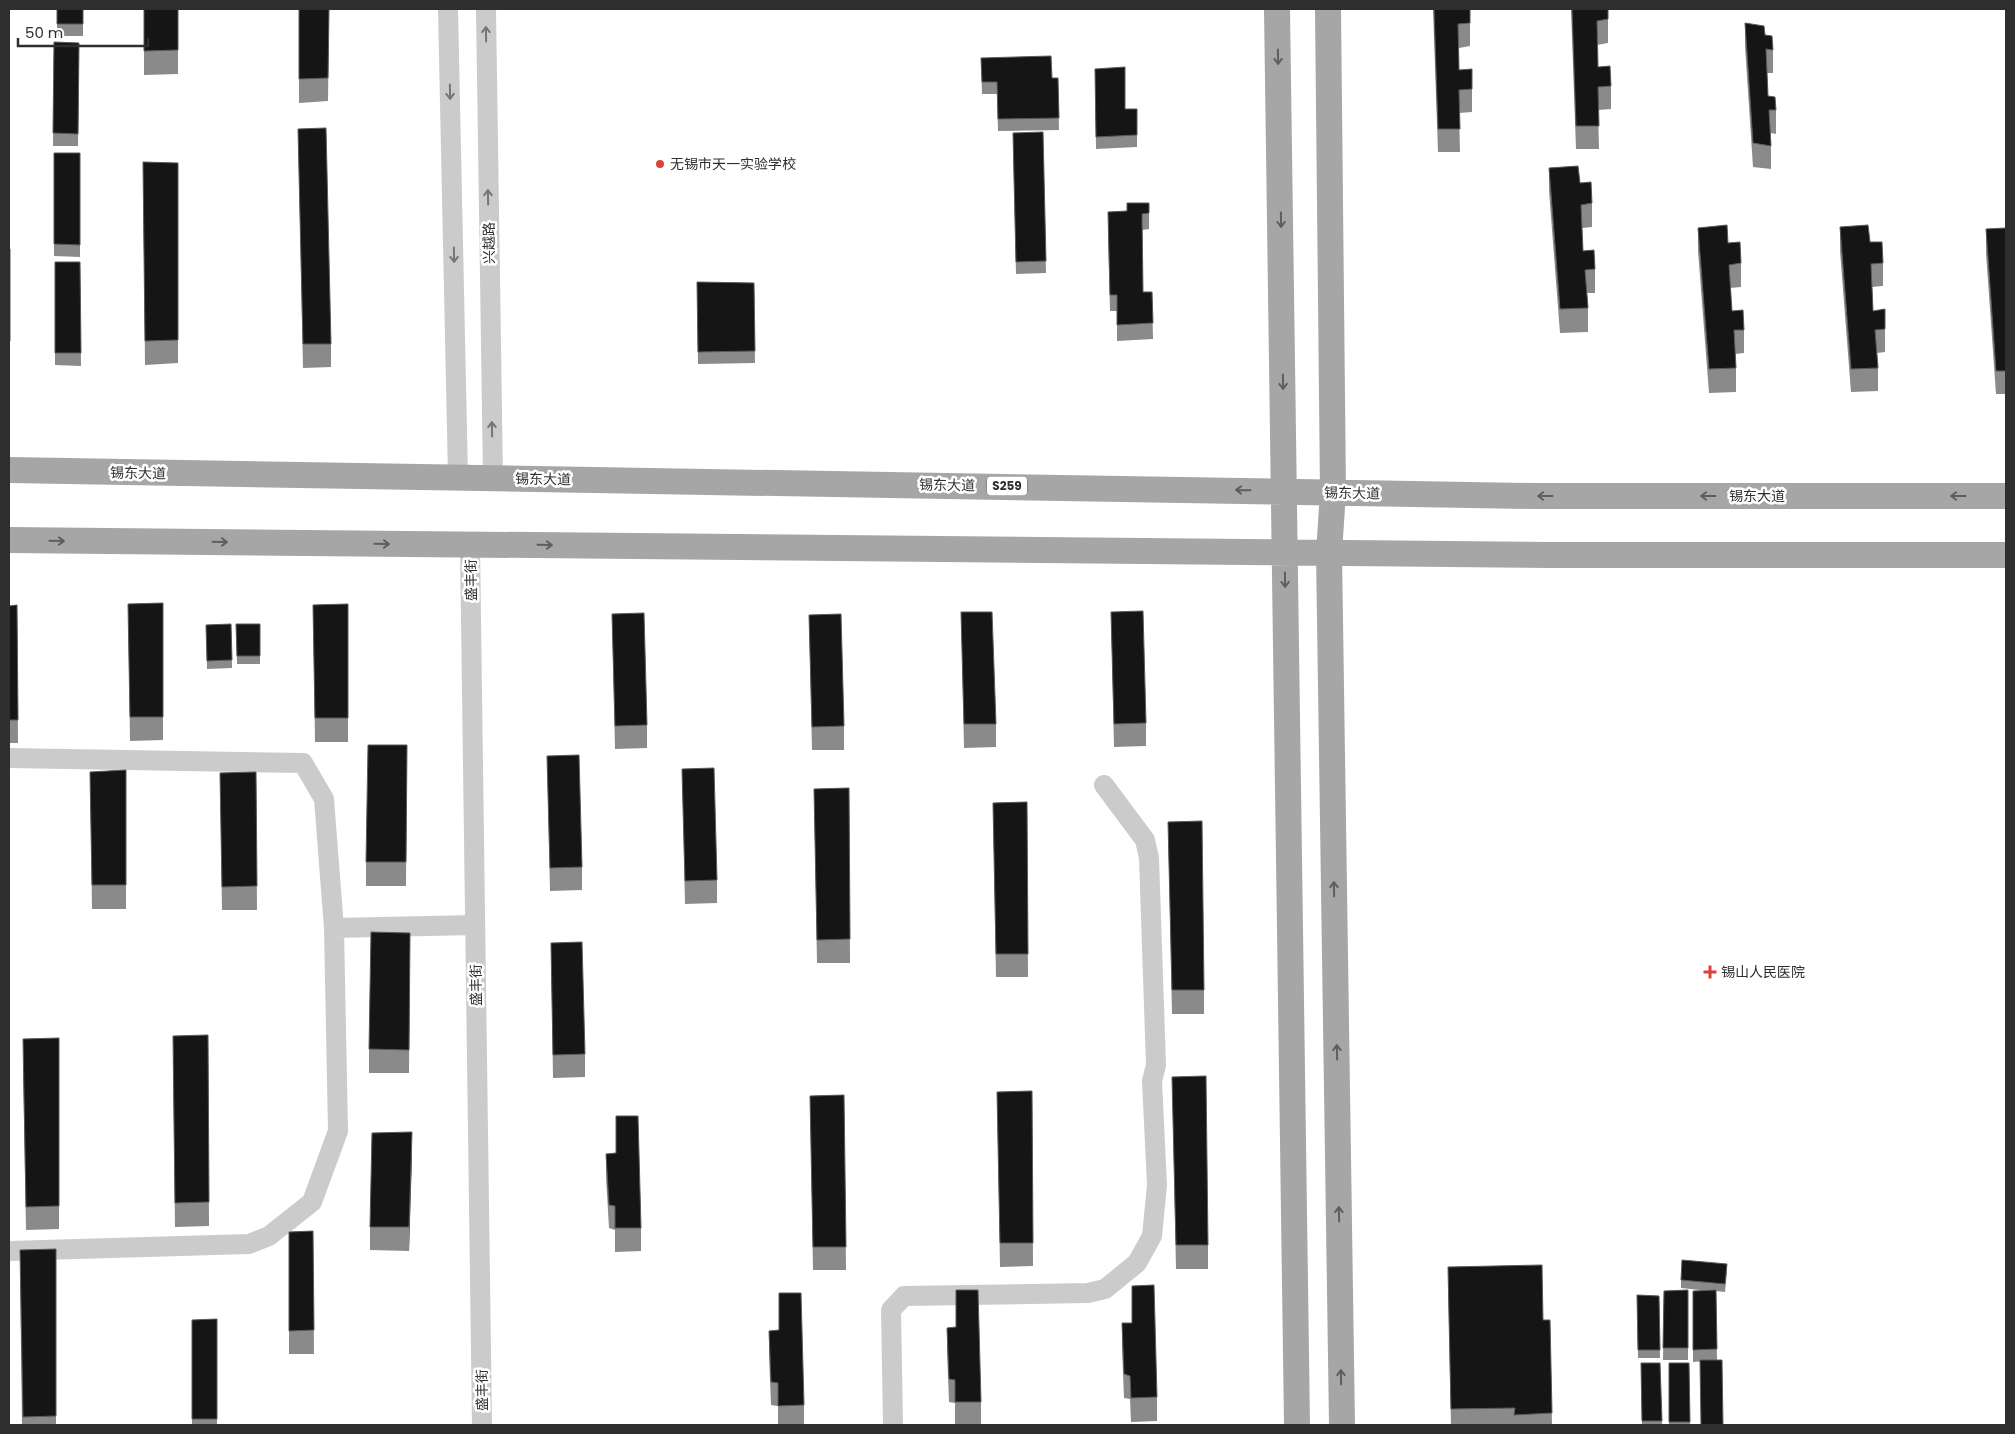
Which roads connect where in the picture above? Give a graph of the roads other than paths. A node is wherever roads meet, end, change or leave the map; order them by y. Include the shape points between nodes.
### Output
1 (448, 9) edge
2 (486, 9) edge
3 (1277, 9) edge
4 (1328, 9) edge
5 (9, 470) edge
6 (458, 478) junction
7 (493, 478) junction
8 (1285, 491) junction
9 (1334, 492) junction
10 (2006, 496) edge
11 (9, 540) edge
12 (470, 545) junction
13 (1284, 552) junction
14 (1329, 553) junction
15 (2006, 555) edge
16 (9, 758) edge
17 (1104, 785) dead end
18 (476, 925) junction
19 (334, 928) junction
20 (9, 1251) edge
21 (482, 1425) edge
22 (893, 1425) edge
23 (1296, 1425) edge
24 (1342, 1425) edge

1 -> 6 street
7 -> 2 street, 兴越路
3 -> 8 main road
4 - 9 main road
5 - 6 main road, 锡东大道 / S259
6 - 7 main road, 锡东大道 / S259
8 -> 7 main road, 锡东大道 / S259
8 - 9 main road, 锡东大道 / S259
8 - 13 main road
10 -> 9 main road, 锡东大道 / S259 via 1533,496
9 - 14 main road
11 -> 12 main road
12 -> 13 main road
12 - 18 street, 盛丰街
13 - 14 main road
13 -> 23 main road
14 - 15 main road
24 -> 14 main road
16 - 19 street via 303,763 324,799
17 - 22 street via 1145,840 1150,858 1156,1065 1152,1081 1157,1185 1152,1236 1137,1263 1105,1289 1088,1293 904,1296 891,1310
18 - 19 street
18 - 21 street, 盛丰街
19 - 20 street via 338,1131 312,1202 269,1236 249,1244

